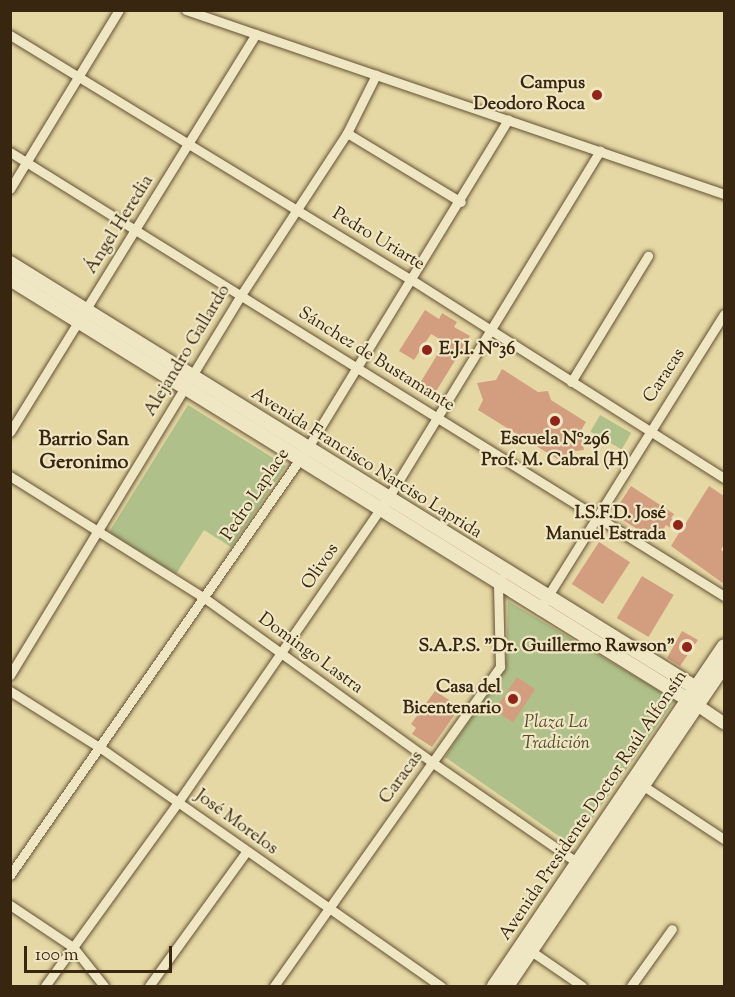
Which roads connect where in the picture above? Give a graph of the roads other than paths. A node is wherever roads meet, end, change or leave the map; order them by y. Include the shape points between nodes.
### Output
1 (119, 10) edge
2 (186, 10) edge
3 (256, 34) junction
4 (10, 35) edge
5 (376, 75) junction
6 (79, 76) junction
7 (508, 120) junction
8 (347, 133) junction
9 (190, 145) junction
10 (600, 151) junction
11 (10, 152) edge
12 (27, 162) junction
13 (10, 189) edge
14 (724, 194) edge
15 (461, 202) junction
16 (297, 210) junction
17 (136, 230) junction
18 (648, 256) dead end
19 (10, 263) edge
20 (10, 279) edge
21 (412, 280) junction
22 (241, 295) junction
23 (724, 314) edge
24 (82, 316) junction
25 (493, 332) junction
26 (359, 369) junction
27 (190, 382) junction
28 (572, 382) junction
29 (439, 418) junction
30 (10, 432) edge
31 (649, 432) junction
32 (304, 454) junction
33 (10, 476) edge
34 (724, 478) edge
35 (384, 504) junction
36 (597, 514) junction
37 (99, 531) junction
38 (506, 572) junction
39 (498, 585) junction
40 (724, 596) edge
41 (547, 597) junction
42 (206, 599) junction
43 (539, 610) junction
44 (724, 646) edge
45 (282, 654) junction
46 (724, 666) edge
47 (10, 675) edge
48 (10, 691) edge
49 (696, 696) junction
50 (724, 723) edge
51 (102, 749) junction
52 (433, 764) junction
53 (638, 782) junction
54 (178, 802) junction
55 (724, 839) edge
56 (246, 852) junction
57 (581, 865) junction
58 (10, 875) edge
59 (10, 905) edge
60 (329, 909) junction
61 (672, 929) dead end
62 (73, 947) junction
63 (531, 951) junction
64 (45, 987) edge
65 (104, 987) edge
66 (149, 987) edge
67 (274, 987) edge
68 (441, 987) edge
69 (494, 987) edge
70 (507, 987) edge
71 (582, 987) edge
72 (631, 987) edge

1 - 6 street
2 - 3 street
3 - 5 street
3 - 9 street, Ángel Heredia
4 - 6 street, Pedro Uriarte
5 - 7 street
5 - 8 street, Alejandro Gallardo
6 - 9 street, Pedro Uriarte
6 - 12 street
7 - 10 street
7 - 15 street, Pedro Laplace
8 - 15 street
8 - 16 street, Alejandro Gallardo
9 - 16 street, Pedro Uriarte
9 - 17 street, Ángel Heredia
10 - 14 street
10 - 25 street, Olivos
11 - 12 street, Sánchez de Bustamante
12 - 13 street
12 - 17 street, Sánchez de Bustamante
15 - 21 street, Pedro Laplace
16 - 21 street, Pedro Uriarte
16 - 22 street, Alejandro Gallardo
17 - 22 street, Sánchez de Bustamante
17 - 24 street, Ángel Heredia
18 - 28 street
19 - 24 main road, Avenida Francisco Narciso Laprida
20 - 24 main road, Avenida Francisco Narciso Laprida
21 - 25 street, Pedro Uriarte
21 - 26 street, Pedro Laplace
22 - 26 street, Sánchez de Bustamante
22 - 27 street, Alejandro Gallardo
23 - 31 street, Caracas
24 - 27 main road, Avenida Francisco Narciso Laprida
24 - 30 street, Ángel Heredia
25 - 28 street, Pedro Uriarte
25 - 29 street, Olivos
26 - 29 street, Sánchez de Bustamante
26 - 32 street, Pedro Laplace
27 - 32 main road, Avenida Francisco Narciso Laprida
27 - 37 street, Alejandro Gallardo
28 - 31 street, Pedro Uriarte
29 - 35 street, Olivos
29 - 36 street, Sánchez de Bustamante
31 - 34 street, Pedro Uriarte
31 - 36 street, Caracas
32 - 35 main road, Avenida Francisco Narciso Laprida
32 - 42 street, Pedro Laplace
33 - 37 street, Domingo Lastra
35 - 38 main road, Avenida Francisco Narciso Laprida
35 - 39 main road, Avenida Francisco Narciso Laprida
35 - 45 street, Olivos
36 - 40 street, Sánchez de Bustamante
36 - 41 street, Caracas
37 - 42 street, Domingo Lastra
37 - 47 street, Alejandro Gallardo
38 - 39 street
38 - 41 main road, Avenida Francisco Narciso Laprida
39 - 43 main road, Avenida Francisco Narciso Laprida
39 - 52 street, Caracas via 500,667
41 - 43 street, Caracas
41 - 49 main road, Avenida Francisco Narciso Laprida
42 - 45 street, Domingo Lastra
42 - 51 street, Pedro Laplace
43 - 49 main road, Avenida Francisco Narciso Laprida
44 - 49 main road, Avenida Presidente Doctor Raúl Alfonsín
45 - 52 street, Domingo Lastra
45 - 54 street, Olivos
46 - 49 main road, Avenida Presidente Doctor Raúl Alfonsín
48 - 51 street, José Morelos
49 - 50 street
49 - 53 main road, Avenida Presidente Doctor Raúl Alfonsín
51 - 54 street, José Morelos
51 - 58 street, Pedro Laplace
52 - 57 street, Domingo Lastra
52 - 60 street, Caracas
53 - 55 street
53 - 57 main road, Avenida Presidente Doctor Raúl Alfonsín
54 - 56 street, José Morelos
54 - 62 street, Olivos
56 - 60 street, José Morelos
56 - 66 street
57 - 63 main road, Avenida Presidente Doctor Raúl Alfonsín
57 - 69 main road, Avenida Presidente Doctor Raúl Alfonsín
59 - 62 street
60 - 67 street, Caracas
60 - 68 street, José Morelos
61 - 72 street
62 - 64 street, Olivos
62 - 65 street
63 - 70 main road, Avenida Presidente Doctor Raúl Alfonsín
63 - 71 street

